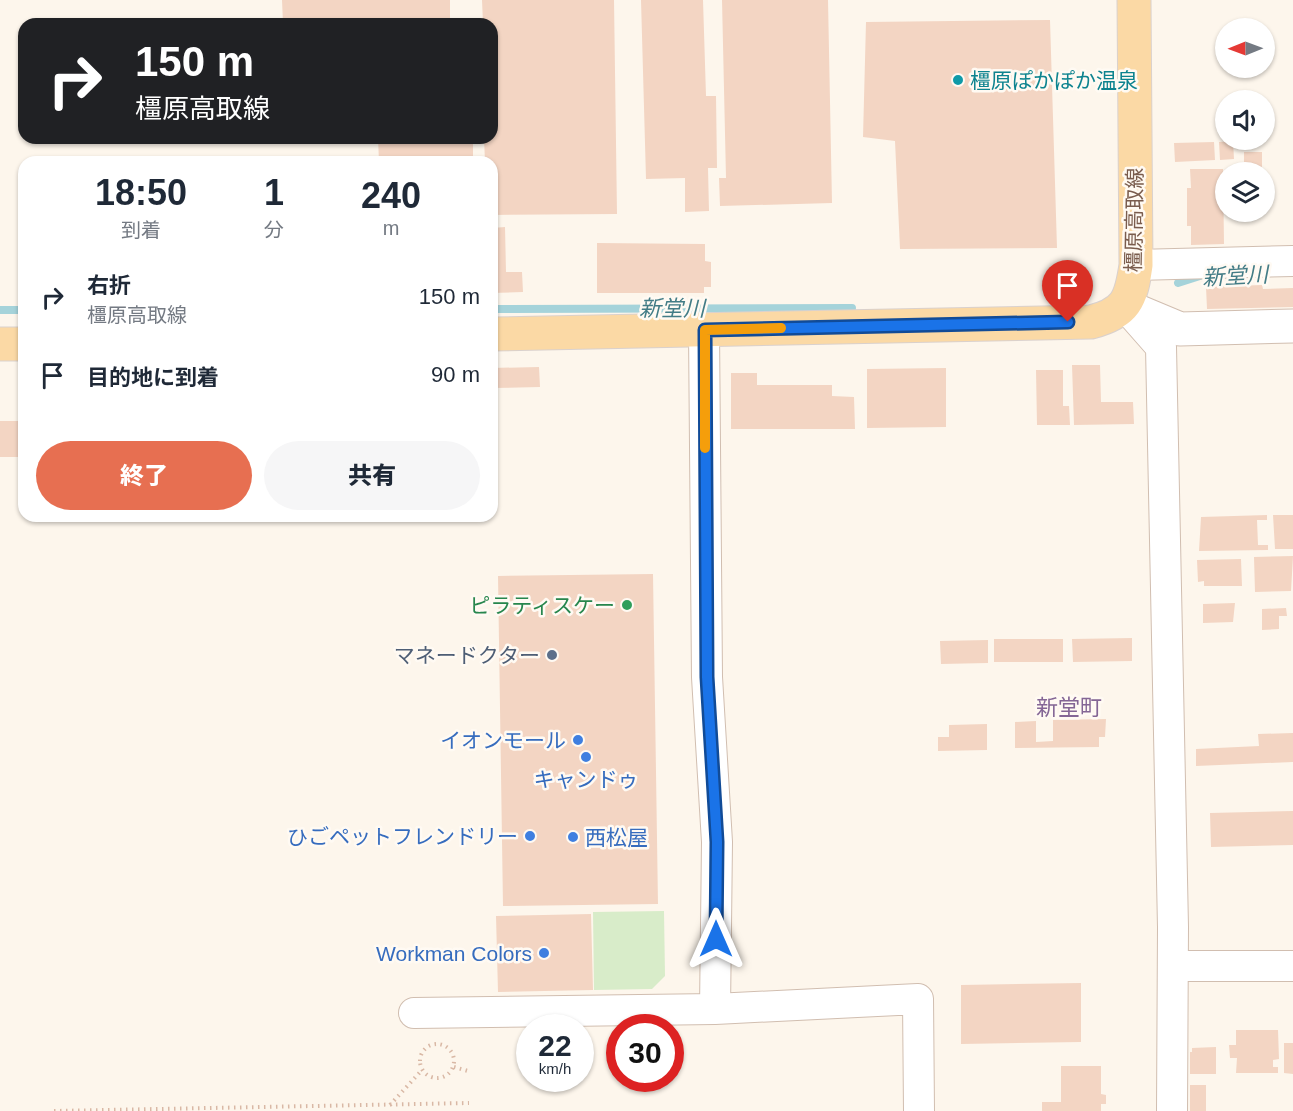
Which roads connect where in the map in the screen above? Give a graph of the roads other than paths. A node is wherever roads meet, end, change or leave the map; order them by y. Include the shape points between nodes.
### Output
1 (1134, 0) edge
2 (1293, 261) edge
3 (1136, 265) junction
4 (1125, 306) junction
5 (1293, 326) edge
6 (705, 330) junction
7 (498, 334) edge
8 (0, 344) edge
9 (18, 344) edge
10 (1173, 966) junction
11 (1293, 966) edge
12 (716, 1009) junction
13 (414, 1013) dead end
14 (919, 1111) edge
15 (1172, 1111) edge

1 - 3 main road, 橿原高取線
2 - 3 street
3 - 4 main road, 橿原高取線
4 - 5 street via 1180,329
4 - 6 main road via 1109,317 1091,322
4 - 10 street via 1161,347
6 - 7 main road
6 - 12 street via 707,677 717,851
8 - 9 main road
10 - 11 street
10 - 15 street
12 - 13 street
12 - 14 street via 918,999

